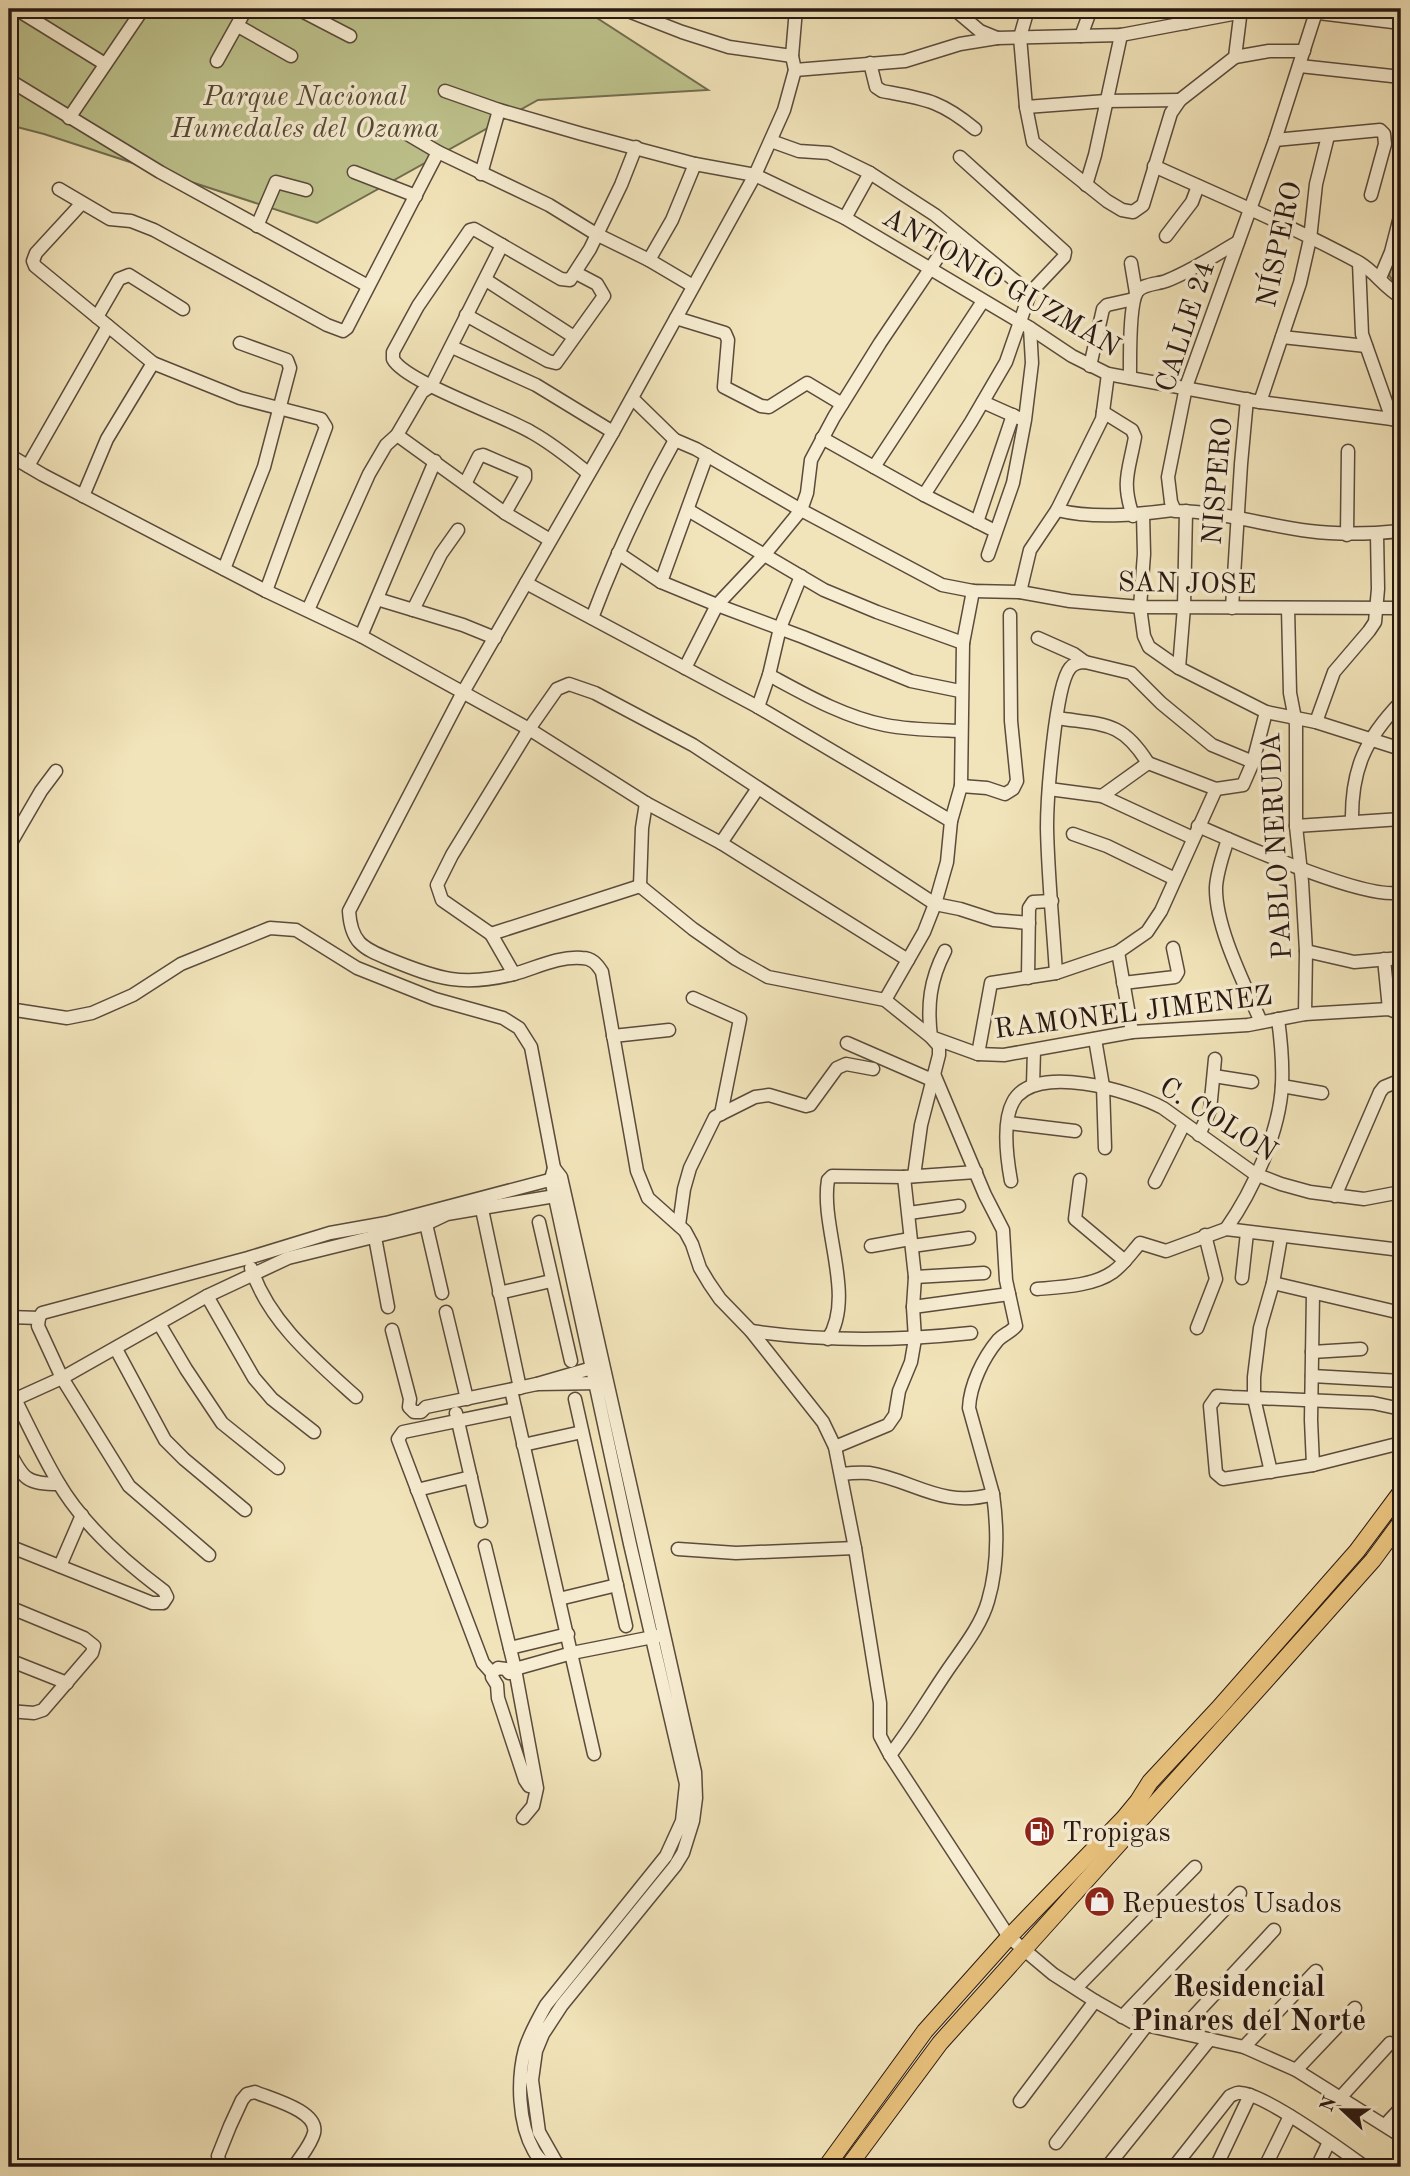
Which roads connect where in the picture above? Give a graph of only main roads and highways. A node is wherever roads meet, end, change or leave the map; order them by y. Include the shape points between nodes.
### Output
1 (1401, 1492) edge
2 (1401, 1522) edge
3 (925, 2031) junction
4 (940, 2043) junction
5 (860, 2160) edge
6 (826, 2167) edge
7 (848, 2167) edge

1 - 3 main road via 1357,1551 1150,1782 1124,1818
2 - 4 main road via 1373,1560
3 - 4 main road
3 - 6 main road
4 - 5 main road
5 - 7 main road

